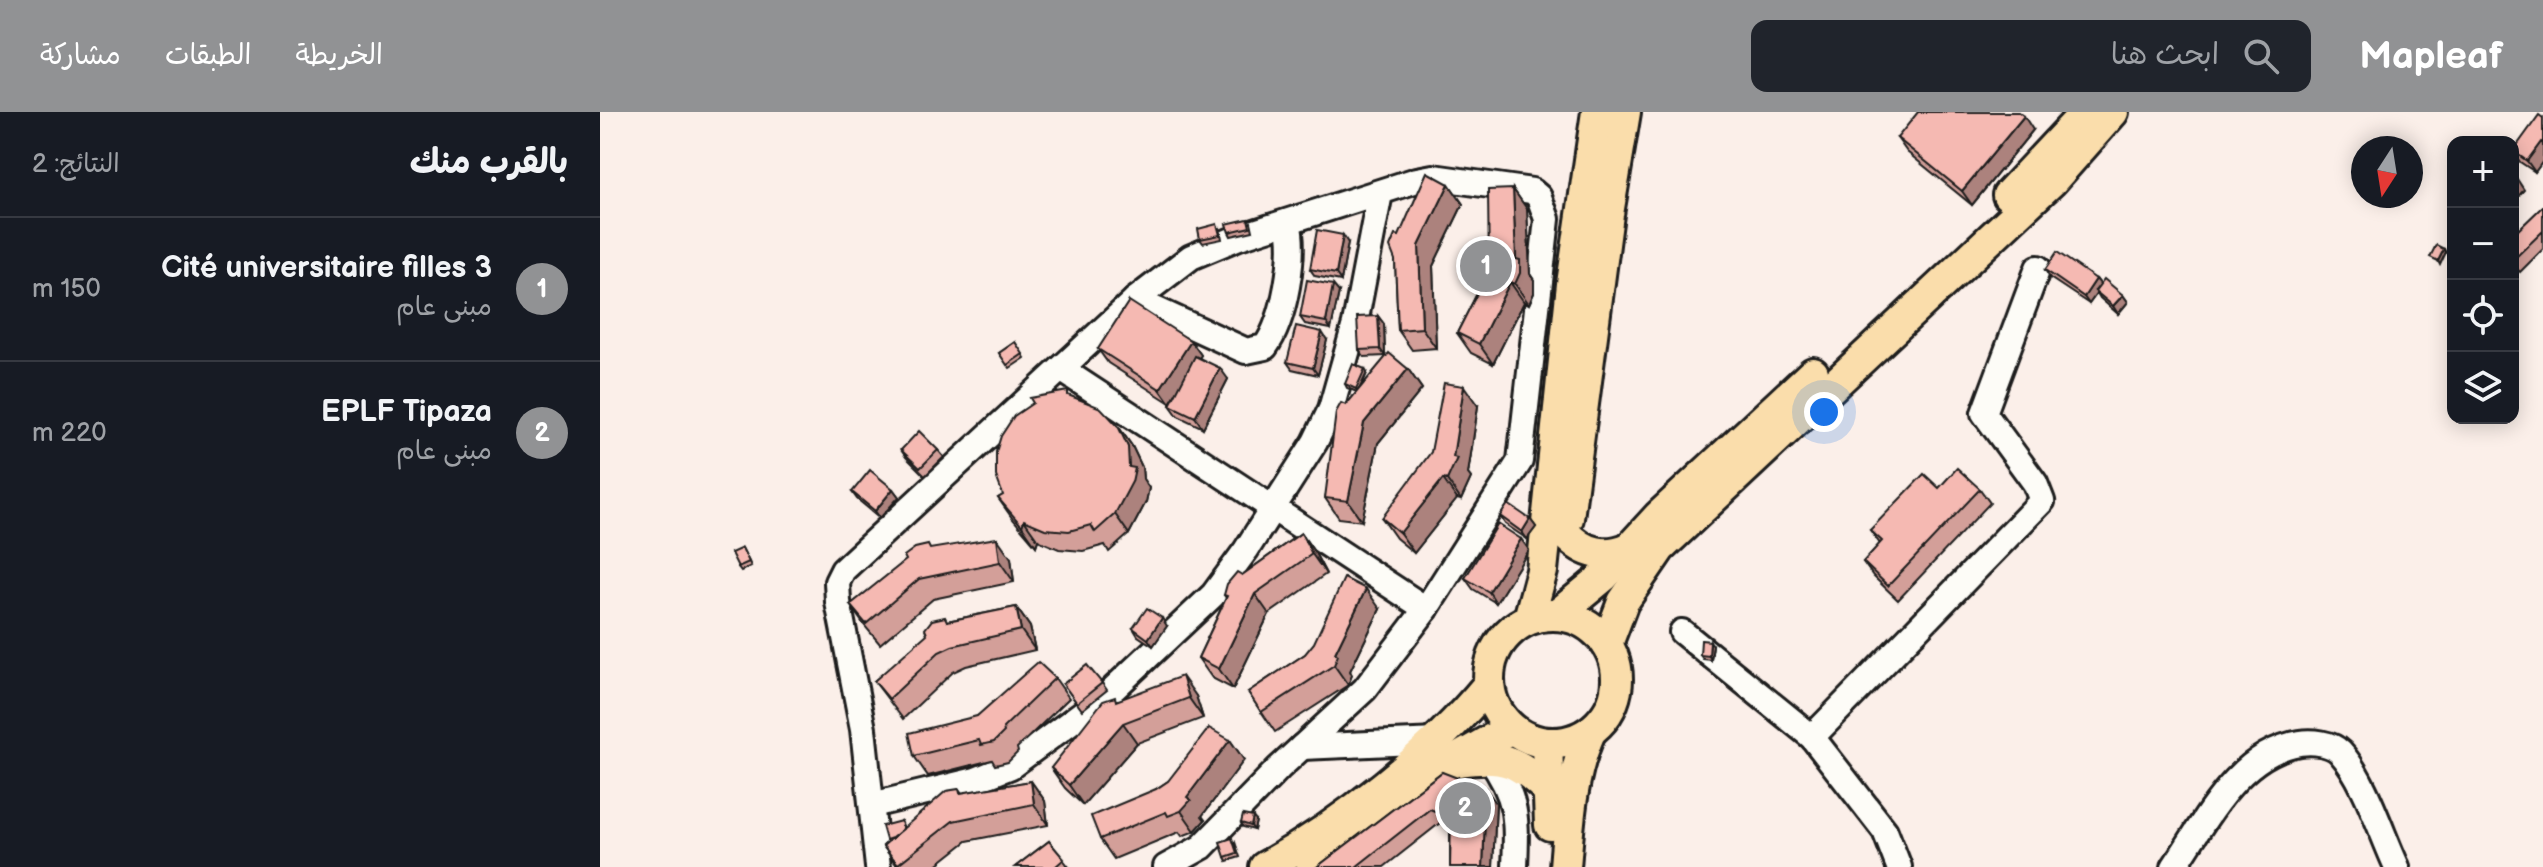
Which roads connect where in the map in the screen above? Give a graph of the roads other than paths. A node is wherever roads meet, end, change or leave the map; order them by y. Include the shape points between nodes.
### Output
1 (1597, 112) edge
2 (1625, 112) edge
3 (2086, 112) edge
4 (2113, 112) edge
5 (1380, 193) junction
6 (1288, 222) junction
7 (2038, 268) dead end
8 (1135, 300) junction
9 (1061, 369) junction
10 (1273, 509) junction
11 (1566, 534) junction
12 (1629, 548) junction
13 (1426, 609) junction
14 (1546, 616) junction
15 (1682, 632) dead end
16 (1607, 644) junction
17 (1488, 685) junction
18 (1511, 728) junction
19 (1590, 732) junction
20 (1812, 737) junction
21 (1547, 743) junction
22 (1302, 747) junction
23 (1444, 752) junction
24 (1489, 758) junction
25 (1552, 794) junction
26 (872, 805) junction
27 (878, 867) edge
28 (1166, 867) edge
29 (1265, 867) edge
30 (1312, 867) edge
31 (1515, 867) edge
32 (1547, 867) edge
33 (1565, 867) edge
34 (1899, 867) edge
35 (2174, 867) edge
36 (2397, 867) edge

1 - 14 main road via 1572,284 1544,560
2 - 11 main road
3 - 12 main road via 2025,179
4 - 16 main road via 2052,181 1671,536 1634,583
5 - 6 lane
5 - 10 lane via 1355,324 1331,409
5 - 13 lane via 1433,177 1525,188 1539,197 1547,219 1520,461
6 - 8 lane via 1205,250
6 - 8 lane via 1292,259 1265,347 1246,351
7 - 20 lane via 1984,413 2035,483 2042,501
8 - 9 lane
9 - 10 lane
9 - 26 lane via 843,570 837,582
10 - 13 lane
10 - 26 lane via 1213,595 1107,695 1051,739 1011,766 976,780
11 - 12 main road via 1595,553
11 - 14 main road
12 - 14 main road via 1603,577
13 - 22 lane via 1365,689
14 - 16 main road via 1580,620
14 - 17 main road via 1506,634 1488,671
15 - 20 lane
16 - 19 main road via 1618,684 1609,711
17 - 18 main road via 1495,708
17 - 23 main road
18 - 21 main road
18 - 23 main road
19 - 21 main road
19 - 33 main road via 1572,788
20 - 34 lane via 1885,831
21 - 25 main road
22 - 23 lane
22 - 28 lane via 1202,847
23 - 24 main road
23 - 29 main road
23 - 30 main road via 1394,813
24 - 25 main road via 1513,762
24 - 31 lane via 1515,805
25 - 32 main road
26 - 27 lane
35 - 36 lane via 2232,783 2258,760 2312,741 2337,749 2351,765

